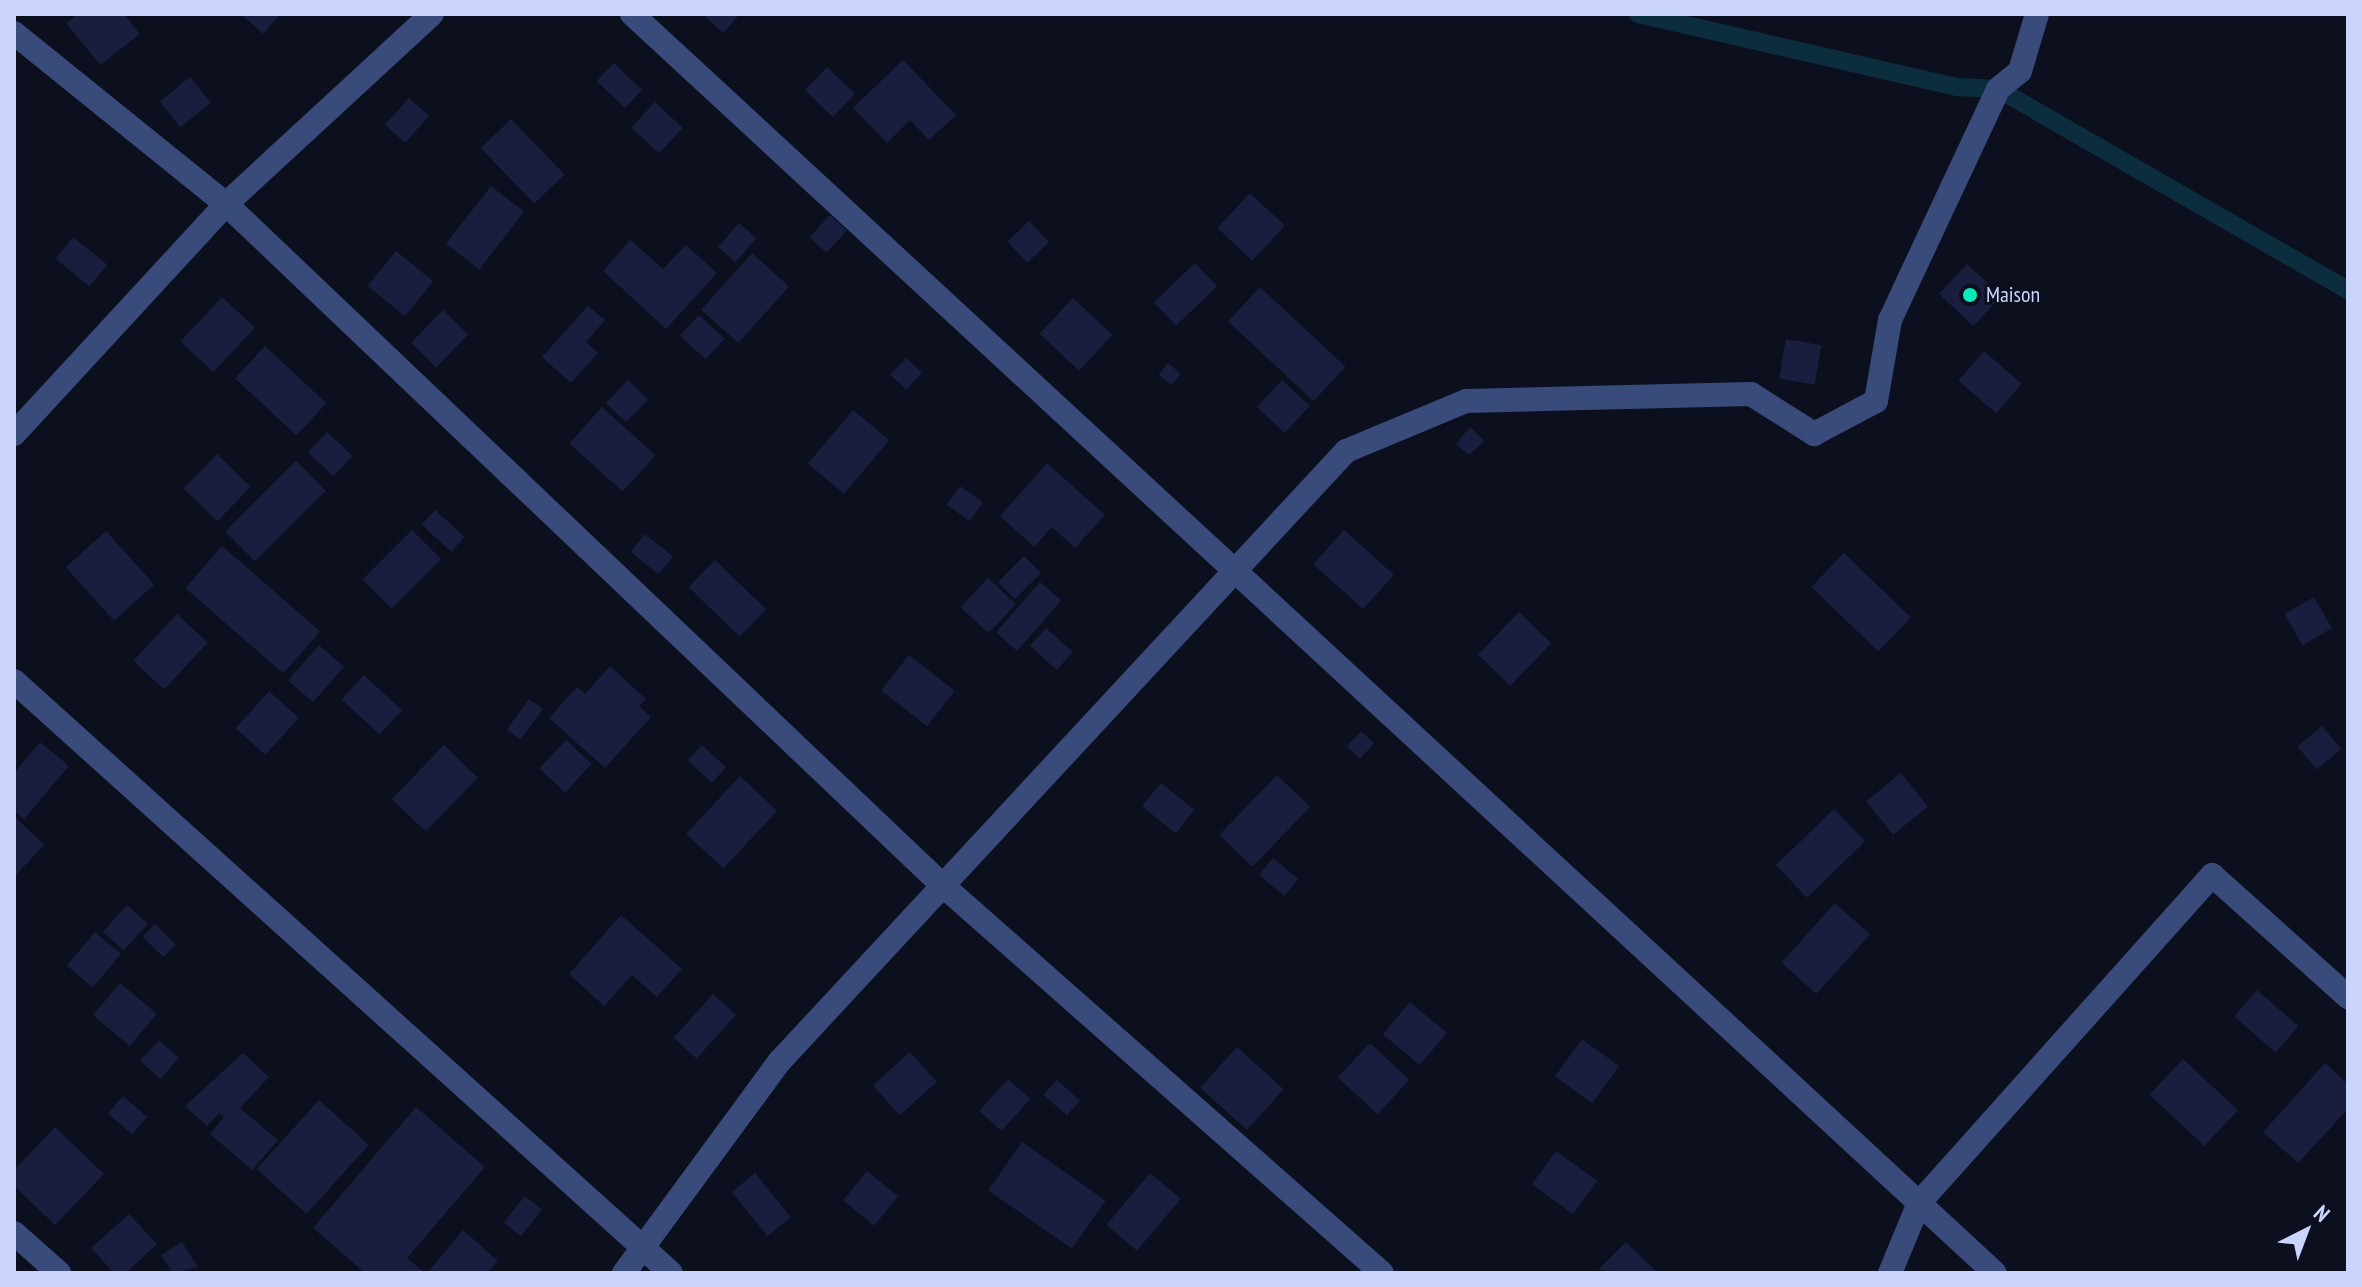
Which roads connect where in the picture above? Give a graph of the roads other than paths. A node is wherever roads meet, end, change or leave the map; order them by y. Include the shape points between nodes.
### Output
1 (432, 14) edge
2 (632, 14) edge
3 (2037, 14) edge
4 (14, 33) edge
5 (226, 204) junction
6 (14, 434) edge
7 (1239, 573) junction
8 (14, 681) edge
9 (940, 883) junction
10 (2348, 997) edge
11 (1919, 1203) junction
12 (14, 1233) edge
13 (646, 1252) junction
14 (59, 1273) edge
15 (624, 1273) edge
16 (671, 1273) edge
17 (1382, 1273) edge
18 (1890, 1273) edge
19 (1995, 1273) edge

1 - 5 street
2 - 7 street
3 - 7 street via 2020,71 1998,89 1890,320 1876,401 1814,434 1751,394 1466,401 1346,451
4 - 5 street
5 - 6 street
5 - 9 street
7 - 9 street
7 - 11 street
8 - 13 street
9 - 13 street via 780,1061
9 - 17 street
10 - 11 street via 2212,875
11 - 18 street
11 - 19 street
12 - 14 street
13 - 15 street
13 - 16 street

